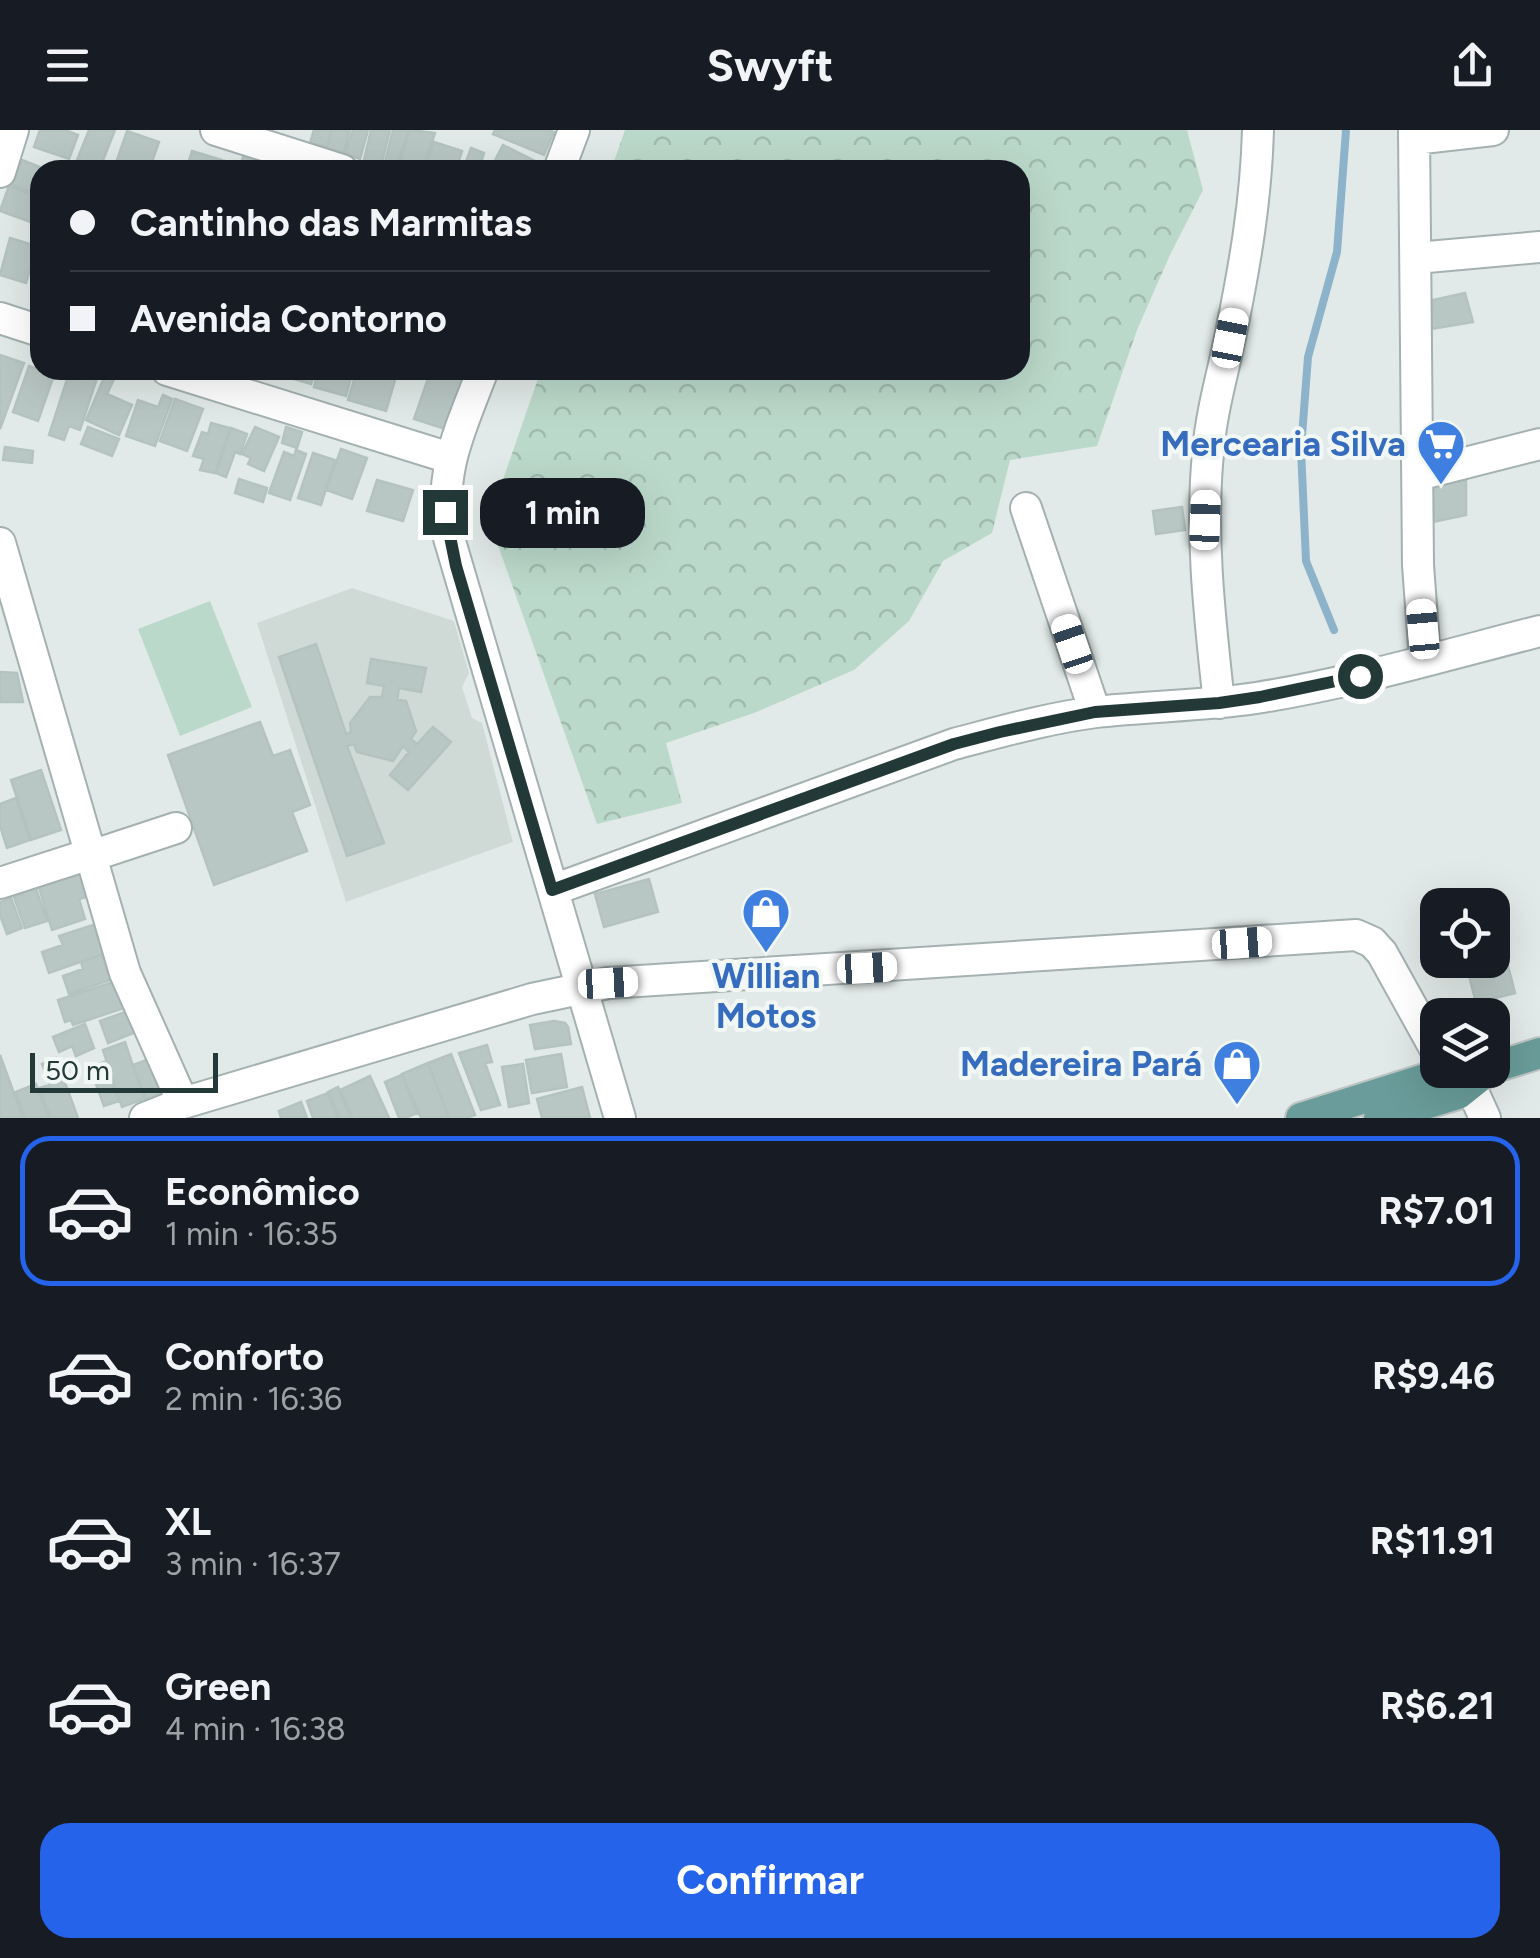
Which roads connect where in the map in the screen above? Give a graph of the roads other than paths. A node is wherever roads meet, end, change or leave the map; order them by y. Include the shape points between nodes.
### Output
1 (12, 130) edge
2 (216, 130) edge
3 (574, 130) edge
4 (1258, 130) edge
5 (1492, 130) edge
6 (1414, 134) edge
7 (310, 160) edge
8 (563, 160) edge
9 (0, 172) edge
10 (1540, 247) edge
11 (1416, 258) junction
12 (0, 318) edge
13 (30, 327) edge
14 (199, 380) edge
15 (479, 380) edge
16 (1540, 444) edge
17 (450, 458) junction
18 (1418, 475) junction
19 (1026, 508) dead end
20 (0, 543) edge
21 (1540, 632) edge
22 (1425, 660) junction
23 (1219, 703) junction
24 (1095, 712) junction
25 (176, 828) dead end
26 (91, 855) junction
27 (0, 882) edge
28 (552, 890) junction
29 (580, 989) junction
30 (1420, 1008) edge
31 (1540, 1053) edge
32 (1510, 1061) edge
33 (1432, 1088) edge
34 (1471, 1088) edge
35 (183, 1103) junction
36 (1376, 1114) edge
37 (1320, 1115) edge
38 (145, 1118) edge
39 (620, 1118) edge
40 (1485, 1118) edge

1 - 9 street
2 - 7 street
3 - 8 street
4 - 23 street via 1251,231 1208,452 1208,610
5 - 6 street
6 - 11 street
10 - 11 street
11 - 18 street
12 - 13 street
14 - 17 street
15 - 17 street
16 - 18 street
17 - 28 street via 450,538
18 - 22 street
19 - 24 street
20 - 26 street
21 - 22 street
22 - 23 street
23 - 24 street
24 - 28 street via 954,744
25 - 26 street
26 - 27 street
26 - 35 street via 125,973
28 - 29 street
29 - 30 street via 1356,936 1382,952
29 - 35 street
29 - 39 street
31 - 32 main road
33 - 36 main road
34 - 40 street
35 - 38 street
36 - 37 main road

